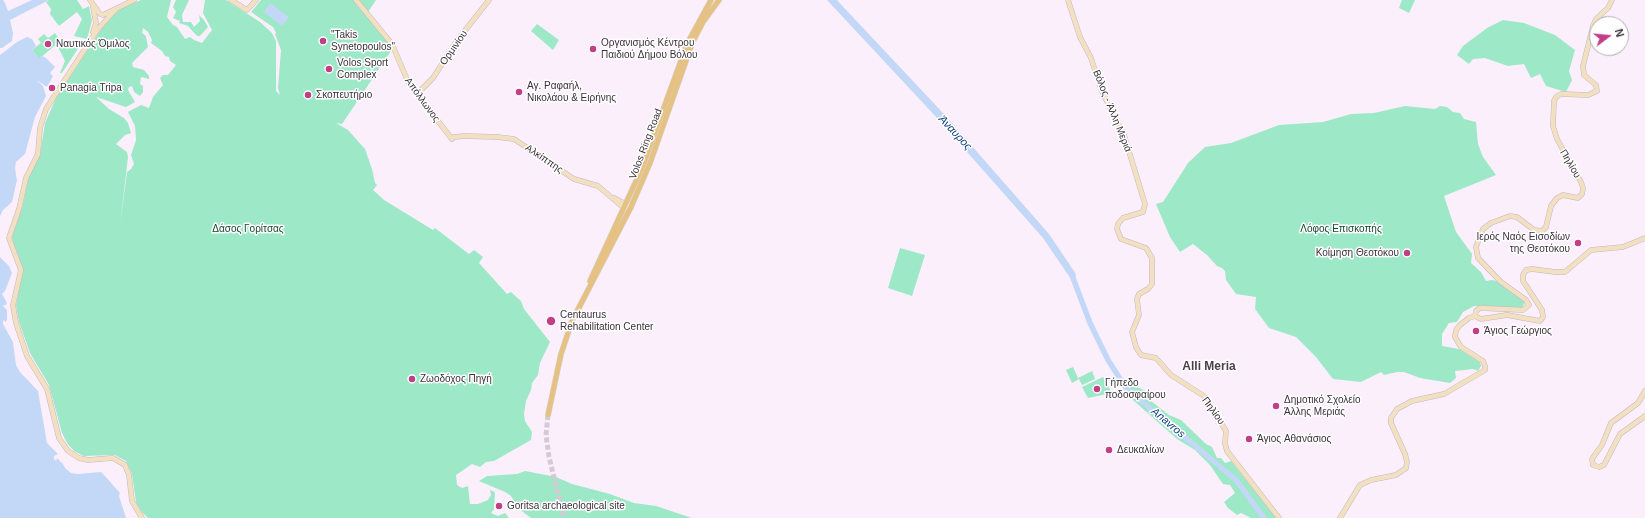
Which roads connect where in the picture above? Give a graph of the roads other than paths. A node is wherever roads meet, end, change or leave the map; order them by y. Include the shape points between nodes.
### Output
1 (134, 0) edge
2 (231, 0) edge
3 (256, 0) edge
4 (356, 0) edge
5 (489, 0) edge
6 (711, 0) edge
7 (718, 0) edge
8 (1068, 0) edge
9 (1612, 0) edge
10 (91, 2) edge
11 (101, 16) junction
12 (99, 24) junction
13 (417, 94) junction
14 (452, 139) joint
15 (627, 207) junction
16 (1117, 232) joint
17 (1645, 238) edge
18 (1475, 316) junction
19 (1645, 391) edge
20 (548, 415) tunnel mouth
21 (1645, 416) edge
22 (142, 518) edge
23 (1279, 518) edge
24 (1340, 518) edge

1 - 11 main road
2 - 3 main road via 247,10
4 - 13 main road, Απόλλωνος via 393,47 404,76
5 - 13 main road, Ορμινίου via 456,42 431,80
6 - 15 main road via 687,44
7 - 15 main road, Volos Ring Road via 689,51 654,154
8 - 16 main road, Βόλος - Άλλη Μεριά via 1102,92 1124,135 1145,204 1142,213 1120,221
9 - 18 main road, Πηλίου via 1594,24 1583,66 1584,75 1596,85 1597,91 1590,95 1561,94 1554,101 1557,140 1581,182 1582,194 1578,198 1563,195 1556,199 1551,207 1546,227 1542,231 1534,230 1518,218 1510,216 1483,229 1476,248 1478,258 1501,282 1529,305 1523,310 1482,308 1476,310
10 - 11 main road
11 - 12 main road
11 - 12 main road
12 - 22 main road via 42,119 38,154 26,178 20,207 9,235 10,245 21,270 13,311 26,353 47,389 63,445 70,454 80,459 111,458 122,462 129,472 132,503
13 - 14 main road, Απόλλωνος
14 - 15 main road, Αλκίππης via 473,136 514,139 574,179 596,185
15 - 20 main road, Volos Ring Road via 594,268 570,328 556,371
16 - 23 main road, Πηλίου via 1124,241 1146,248 1152,258 1152,284 1138,295 1138,314 1132,332 1138,352 1142,356 1156,358 1171,375 1204,396 1226,429 1225,447
17 - 18 main road via 1623,247 1591,250 1584,253 1570,269 1562,272 1526,270 1522,276 1524,282 1543,311 1540,321 1505,314 1482,319
18 - 24 main road via 1460,325 1455,337 1460,346 1484,362 1484,370 1444,394 1403,404 1393,414 1390,420 1405,454 1406,468 1396,475 1366,481 1356,490
19 - 21 main road via 1633,407 1612,423 1601,448 1592,459 1594,465 1604,465 1620,434

